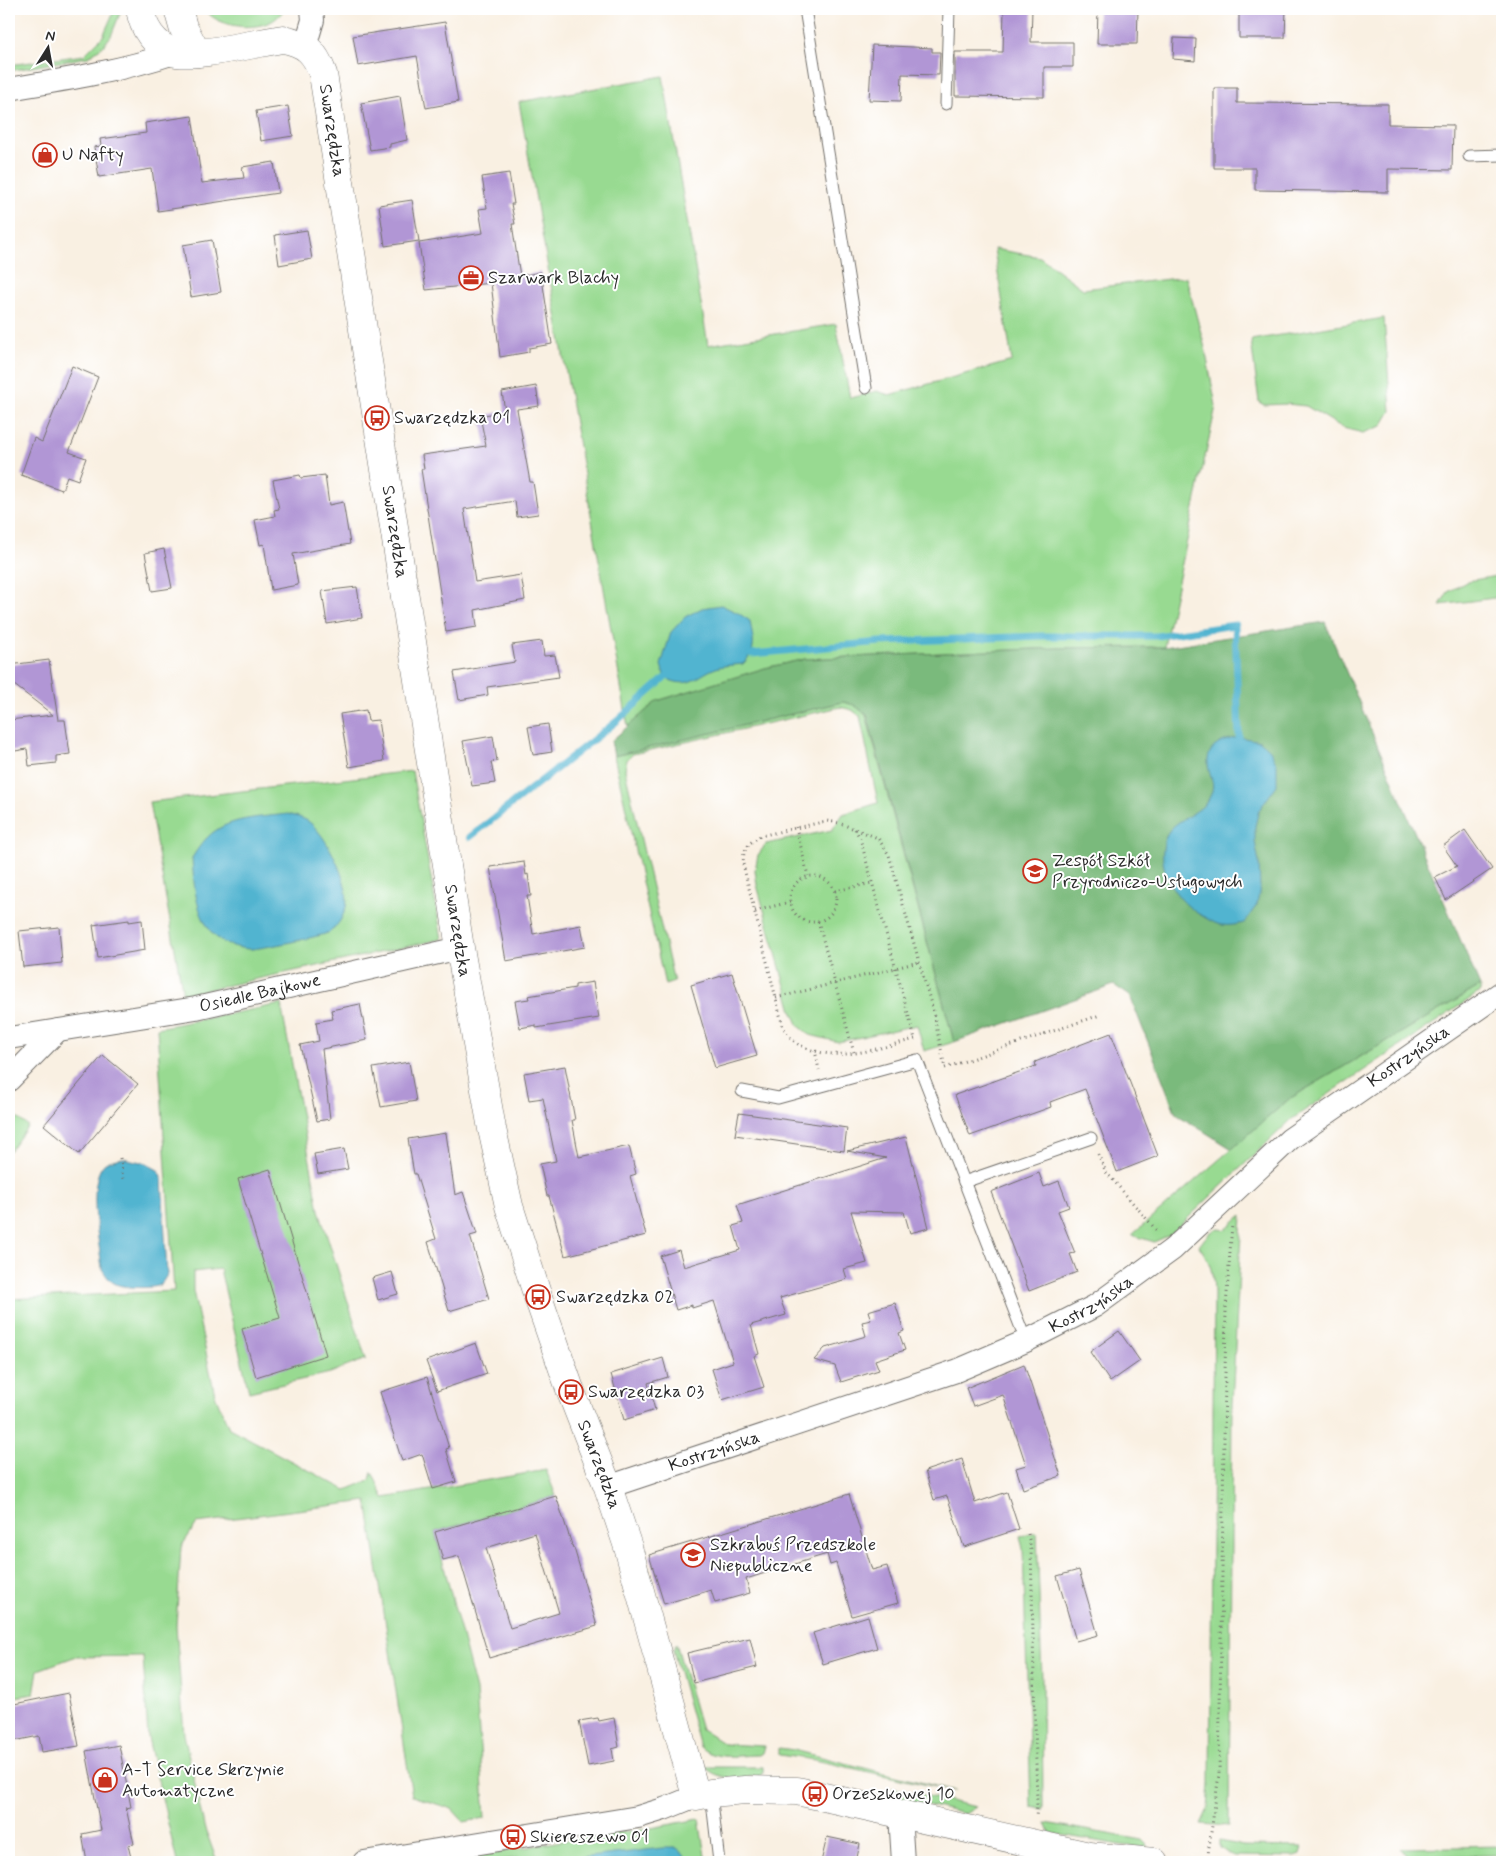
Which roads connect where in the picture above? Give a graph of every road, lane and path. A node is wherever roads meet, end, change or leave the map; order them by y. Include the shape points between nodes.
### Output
1 (140, 9) edge
2 (178, 9) edge
3 (312, 9) edge
4 (805, 9) edge
5 (949, 9) edge
6 (305, 48) junction
7 (185, 53) junction
8 (9, 89) edge
9 (946, 104) dead end
10 (1502, 155) edge
11 (1469, 156) dead end
12 (866, 388) dead end
13 (796, 827) junction
14 (855, 829) junction
15 (808, 876) junction
16 (872, 883) junction
17 (835, 891) junction
18 (790, 902) junction
19 (754, 911) junction
20 (818, 921) junction
21 (460, 948) junction
22 (919, 962) junction
23 (896, 968) junction
24 (835, 983) junction
25 (1502, 992) edge
26 (776, 998) junction
27 (1100, 1015) dead end
28 (58, 1030) junction
29 (9, 1038) edge
30 (915, 1039) junction
31 (854, 1053) junction
32 (917, 1060) junction
33 (945, 1068) junction
34 (923, 1075) junction
35 (9, 1080) edge
36 (742, 1091) dead end
37 (1090, 1138) joint
38 (120, 1158) dead end
39 (123, 1179) dead end
40 (964, 1182) junction
41 (1219, 1206) junction
42 (1173, 1249) junction
43 (1026, 1341) junction
44 (608, 1487) junction
45 (1028, 1534) dead end
46 (704, 1795) junction
47 (900, 1814) junction
48 (1034, 1843) junction
49 (1089, 1859) edge
50 (364, 1862) edge
51 (719, 1862) edge
52 (903, 1862) edge
53 (1154, 1862) edge
54 (1207, 1862) edge

1 - 7 street via 142,20 155,42
2 - 7 street
3 - 6 street via 313,20
4 - 12 lane
5 - 9 lane
6 - 7 street, Swarzędzka via 295,41 283,39
6 - 21 street, Swarzędzka via 317,57 323,74
7 - 8 street
10 - 11 lane
13 - 14 path via 827,821
13 - 15 path
13 - 19 path via 760,836 744,852 743,864
14 - 16 path
14 - 22 path via 878,838 889,854
15 - 17 path via 826,879
15 - 18 path via 793,887
16 - 17 path
16 - 23 path
17 - 20 path via 835,906 831,913
18 - 19 path
18 - 20 path via 803,920
19 - 26 path
20 - 24 path
21 - 28 street, Osiedle Bajkowe via 196,1008
21 - 44 street, Swarzędzka via 509,1206 571,1392
22 - 23 path
22 - 33 path
23 - 24 path
23 - 30 path
24 - 26 path
24 - 31 path
25 - 41 street, Kostrzyńska via 1290,1139
26 - 31 path via 783,1027 800,1046 837,1055
27 - 33 path
28 - 29 street, Osiedle Bajkowe
28 - 35 street
30 - 31 path
30 - 32 path
32 - 34 lane
32 - 36 lane via 778,1098
33 - 34 path
34 - 40 lane
37 - 40 lane
37 - 42 path via 1106,1172
38 - 39 path
40 - 43 lane
41 - 42 street, Kostrzyńska
41 - 54 path via 1230,1217 1232,1227 1226,1307 1219,1774
42 - 43 street, Kostrzyńska via 1095,1306
43 - 44 street, Kostrzyńska via 956,1371
44 - 46 street, Swarzędzka
45 - 48 path via 1031,1549 1037,1805
46 - 47 street via 745,1790 797,1791
46 - 50 street via 638,1817
46 - 51 lane
47 - 48 street
47 - 52 street
48 - 49 street
49 - 53 street

